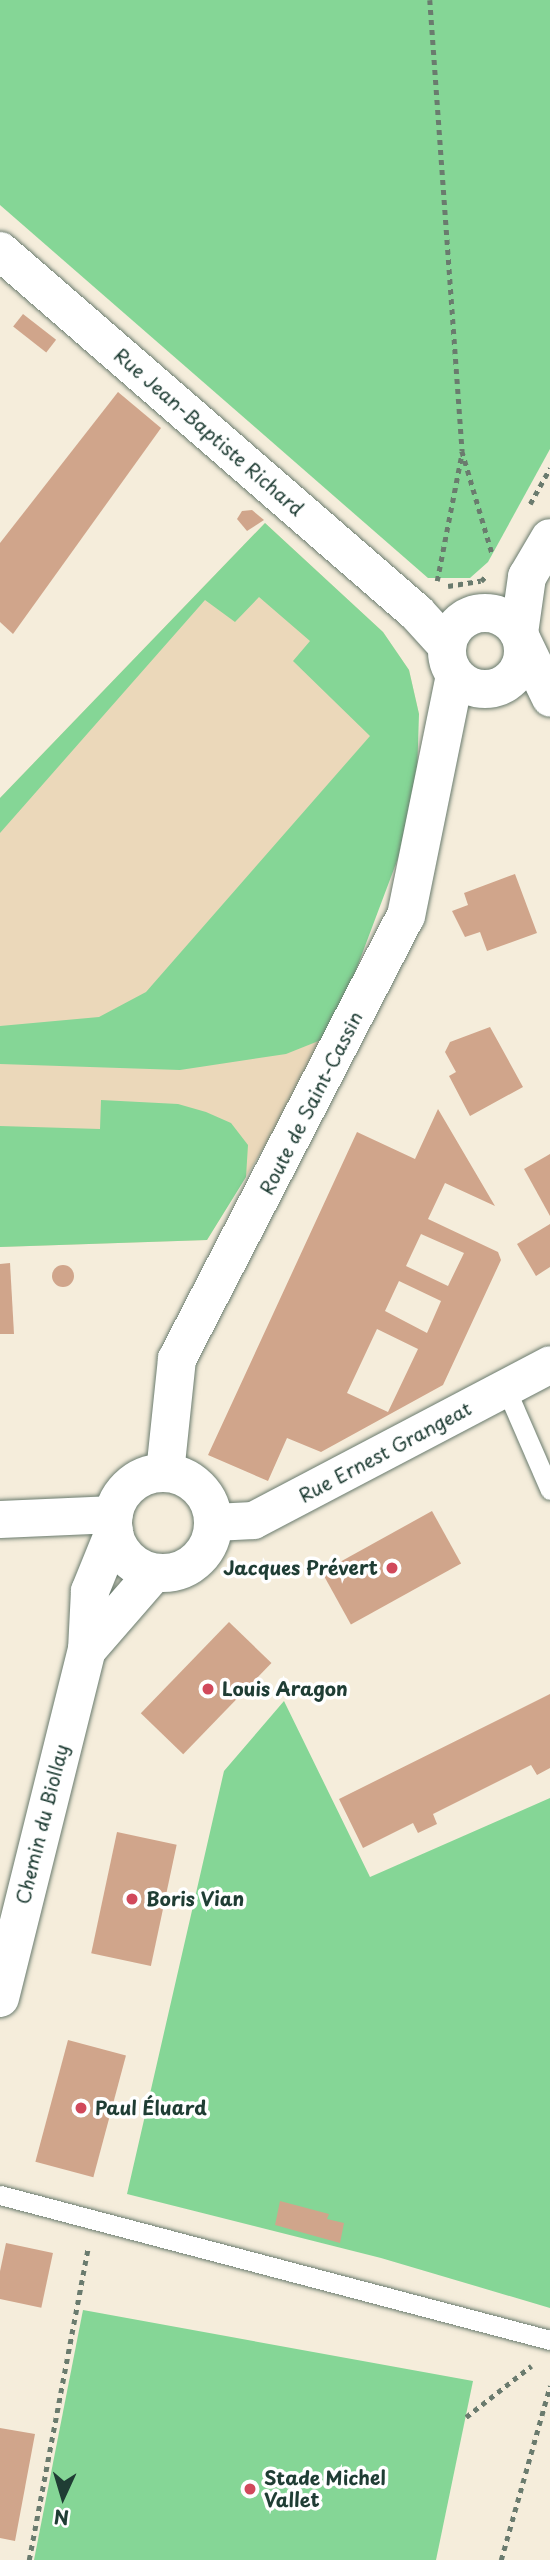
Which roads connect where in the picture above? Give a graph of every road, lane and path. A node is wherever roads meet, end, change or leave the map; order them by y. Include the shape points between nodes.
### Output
1 (430, 0) edge
2 (0, 251) edge
3 (462, 451) junction
4 (550, 538) edge
5 (511, 570) junction
6 (488, 572) dead end
7 (498, 659) edge
8 (550, 1364) edge
9 (506, 1389) junction
10 (165, 1473) junction
11 (550, 1490) edge
12 (0, 1519) edge
13 (214, 1522) junction
14 (114, 1523) junction
15 (154, 1573) junction
16 (87, 1650) junction
17 (11, 1900) edge
18 (0, 1998) edge
19 (0, 2195) edge
20 (94, 2219) junction
21 (550, 2340) edge
22 (542, 2361) dead end
23 (550, 2386) edge
24 (466, 2417) dead end
25 (29, 2560) edge
26 (501, 2560) edge

1 - 3 path
2 - 7 street, Rue Jean-Baptiste Richard via 417,613
3 - 5 path
3 - 6 path via 437,582 455,587 481,582
4 - 5 street
5 - 7 street
7 - 10 street, Route de Saint-Cassin via 445,727 406,916 177,1359
8 - 9 street, Rue Ernest Grangeat
9 - 11 lane
9 - 13 street, Rue Ernest Grangeat via 253,1520
10 - 13 street via 200,1488
10 - 14 street via 131,1484
12 - 14 street
13 - 15 street via 212,1537 196,1562 177,1572
14 - 15 street via 121,1551 135,1566
14 - 16 street, Chemin du Biollay via 90,1591
15 - 16 street, Chemin du Biollay
16 - 17 street, Chemin du Biollay
17 - 18 street, Chemin du Biollay
19 - 20 lane
20 - 21 lane
20 - 25 path
22 - 24 path via 494,2391
23 - 26 path

